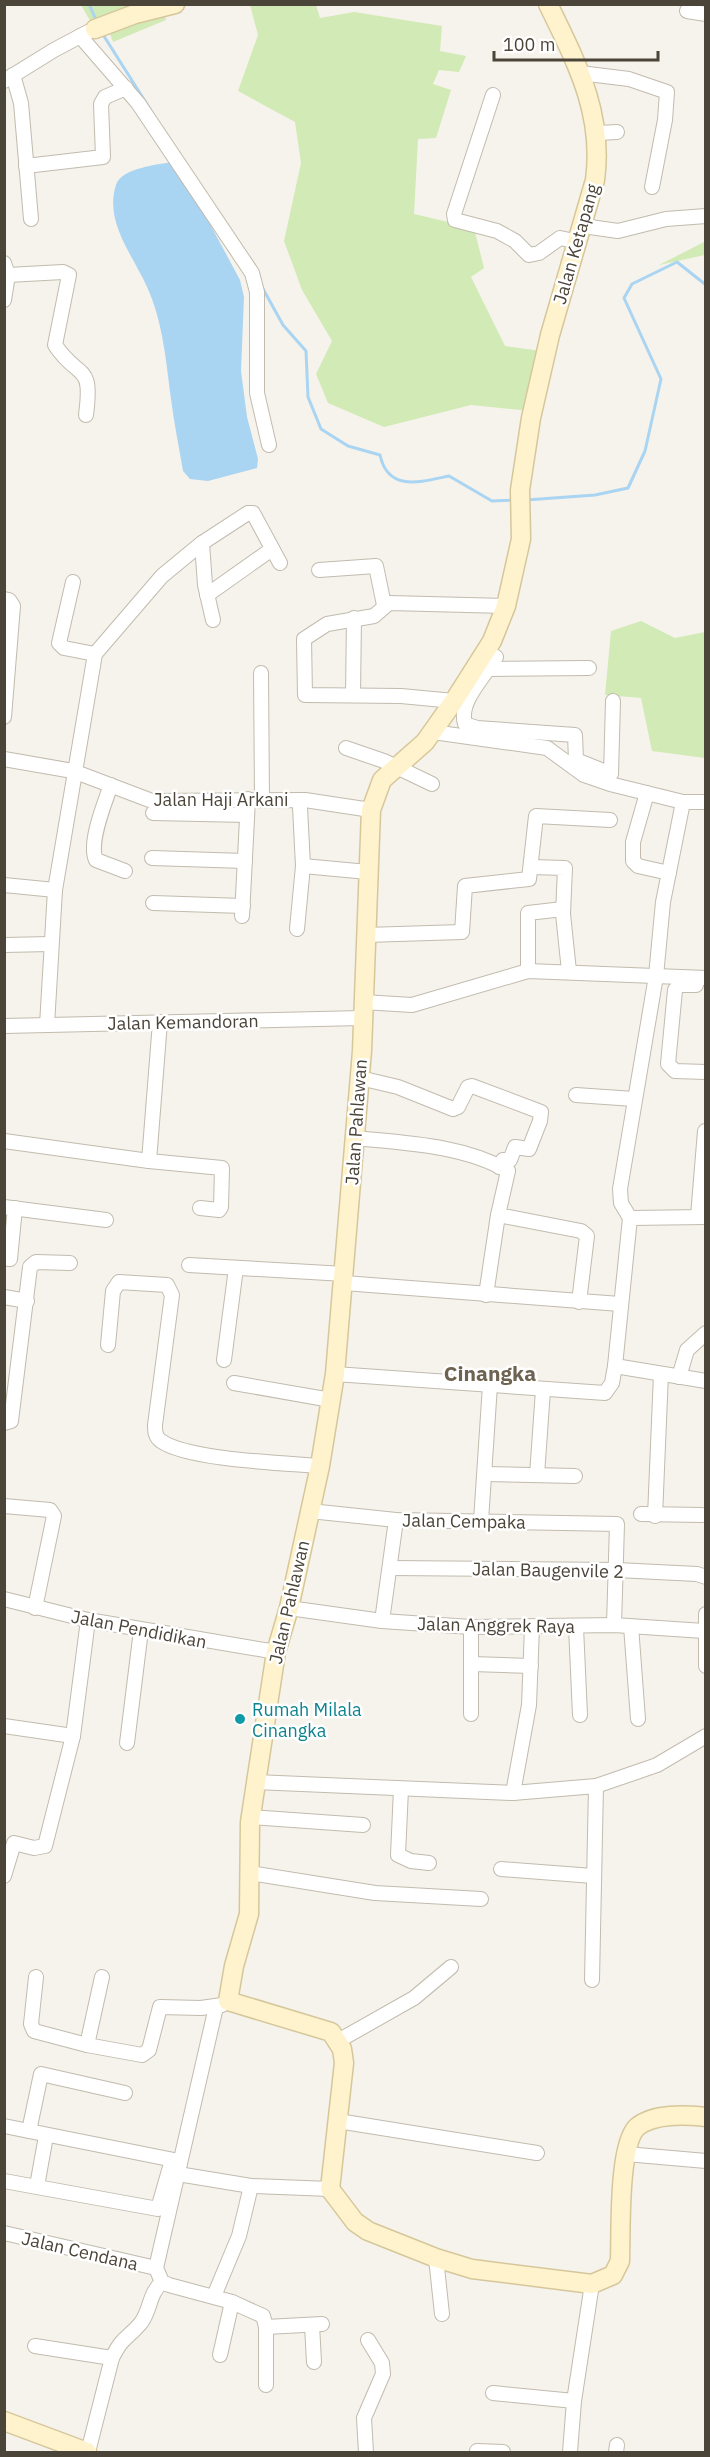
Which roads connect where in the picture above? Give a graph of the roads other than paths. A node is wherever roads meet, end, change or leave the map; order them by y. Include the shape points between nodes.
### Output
1 (175, 4) edge
2 (548, 4) edge
3 (687, 11) dead end
4 (705, 14) edge
5 (94, 30) junction
6 (580, 73) junction
7 (9, 78) edge
8 (126, 88) junction
9 (493, 95) dead end
10 (617, 132) dead end
11 (598, 133) junction
12 (26, 166) junction
13 (652, 187) dead end
14 (705, 216) edge
15 (31, 219) dead end
16 (581, 234) junction
17 (6, 269) edge
18 (4, 300) edge
19 (86, 415) dead end
20 (269, 446) dead end
21 (520, 490) joint
22 (201, 543) junction
23 (272, 549) junction
24 (280, 563) dead end
25 (319, 570) dead end
26 (73, 582) dead end
27 (207, 595) junction
28 (4, 599) edge
29 (384, 605) junction
30 (506, 606) junction
31 (354, 618) junction
32 (213, 620) dead end
33 (95, 654) junction
34 (488, 660) junction
35 (589, 668) dead end
36 (261, 673) dead end
37 (354, 695) junction
38 (454, 701) junction
39 (613, 701) dead end
40 (4, 717) edge
41 (433, 732) junction
42 (346, 748) dead end
43 (4, 759) edge
44 (396, 767) junction
45 (73, 771) junction
46 (432, 784) dead end
47 (111, 785) junction
48 (647, 793) junction
49 (255, 799) junction
50 (683, 801) junction
51 (705, 802) edge
52 (300, 807) dead end
53 (371, 810) junction
54 (153, 813) dead end
55 (247, 815) junction
56 (610, 820) dead end
57 (152, 858) dead end
58 (245, 861) junction
59 (303, 866) junction
60 (531, 867) junction
61 (125, 871) dead end
62 (368, 872) junction
63 (669, 873) junction
64 (4, 885) edge
65 (55, 890) junction
66 (153, 903) dead end
67 (563, 909) junction
68 (297, 929) dead end
69 (366, 935) junction
70 (51, 944) junction
71 (4, 945) edge
72 (528, 971) junction
73 (568, 971) junction
74 (656, 976) junction
75 (705, 978) edge
76 (705, 985) edge
77 (363, 1010) junction
78 (160, 1022) junction
79 (46, 1024) junction
80 (4, 1026) edge
81 (705, 1072) edge
82 (360, 1078) junction
83 (576, 1095) dead end
84 (634, 1099) junction
85 (705, 1131) edge
86 (354, 1138) junction
87 (4, 1141) edge
88 (149, 1161) junction
89 (499, 1167) junction
90 (10, 1208) edge
91 (200, 1208) dead end
92 (498, 1215) junction
93 (701, 1216) edge
94 (630, 1218) junction
95 (106, 1220) dead end
96 (4, 1258) edge
97 (70, 1263) dead end
98 (189, 1265) dead end
99 (236, 1268) junction
100 (344, 1279) junction
101 (486, 1294) junction
102 (4, 1297) edge
103 (27, 1300) junction
104 (579, 1302) junction
105 (620, 1304) junction
106 (705, 1333) edge
107 (108, 1344) dead end
108 (224, 1360) dead end
109 (615, 1366) junction
110 (11, 1374) edge
111 (335, 1374) junction
112 (661, 1374) junction
113 (679, 1377) junction
114 (705, 1381) edge
115 (234, 1383) dead end
116 (490, 1385) junction
117 (543, 1390) junction
118 (331, 1400) junction
119 (4, 1423) edge
120 (320, 1466) junction
121 (485, 1474) junction
122 (537, 1475) junction
123 (575, 1476) dead end
124 (4, 1506) edge
125 (310, 1511) junction
126 (702, 1515) dead end
127 (396, 1520) junction
128 (481, 1521) junction
129 (390, 1568) junction
130 (616, 1570) junction
131 (705, 1577) edge
132 (7, 1599) edge
133 (35, 1608) junction
134 (289, 1608) junction
135 (4, 1614) edge
136 (705, 1614) edge
137 (88, 1620) junction
138 (382, 1621) junction
139 (614, 1625) junction
140 (631, 1626) junction
141 (471, 1627) junction
142 (532, 1627) junction
143 (576, 1627) junction
144 (141, 1630) junction
145 (704, 1631) edge
146 (276, 1652) junction
147 (472, 1664) junction
148 (531, 1666) junction
149 (705, 1666) edge
150 (471, 1714) dead end
151 (580, 1715) dead end
152 (638, 1719) dead end
153 (4, 1726) edge
154 (73, 1736) junction
155 (705, 1736) edge
156 (127, 1743) dead end
157 (255, 1782) junction
158 (596, 1786) junction
159 (401, 1789) junction
160 (513, 1793) junction
161 (250, 1817) junction
162 (363, 1825) dead end
163 (429, 1863) dead end
164 (501, 1869) dead end
165 (250, 1873) junction
166 (4, 1876) edge
167 (593, 1876) junction
168 (481, 1899) dead end
169 (451, 1967) dead end
170 (36, 1977) dead end
171 (102, 1977) dead end
172 (592, 1980) dead end
173 (222, 2004) junction
174 (338, 2041) junction
175 (87, 2045) junction
176 (125, 2093) dead end
177 (705, 2117) edge
178 (339, 2121) junction
179 (4, 2126) edge
180 (29, 2131) junction
181 (46, 2136) junction
182 (537, 2153) dead end
183 (626, 2154) junction
184 (705, 2161) edge
185 (177, 2165) junction
186 (4, 2181) edge
187 (37, 2186) junction
188 (251, 2186) junction
189 (330, 2190) junction
190 (4, 2233) edge
191 (435, 2258) junction
192 (156, 2268) junction
193 (162, 2282) junction
194 (592, 2284) junction
195 (214, 2296) junction
196 (232, 2302) junction
197 (442, 2314) dead end
198 (266, 2327) junction
199 (368, 2340) dead end
200 (35, 2346) dead end
201 (220, 2355) dead end
202 (112, 2358) junction
203 (314, 2362) dead end
204 (266, 2385) dead end
205 (493, 2394) dead end
206 (574, 2401) junction
207 (4, 2421) edge
208 (477, 2451) dead end
209 (83, 2452) edge
210 (366, 2452) edge
211 (503, 2452) edge
212 (570, 2452) edge

1 - 5 street
2 - 6 street, Jalan Ketapang
3 - 4 street
5 - 7 street
5 - 8 street
6 - 11 street, Jalan Ketapang
6 - 13 street via 629,79 667,92
7 - 12 street via 21,103
8 - 12 street via 105,97 101,104 103,157
8 - 20 street via 252,273 257,292 257,393
9 - 16 street via 473,150 455,220 497,231 530,255 560,238
10 - 11 street
11 - 16 street, Jalan Ketapang via 595,180
12 - 15 street
14 - 16 street
16 - 21 street, Jalan Ketapang via 538,386
17 - 18 street
17 - 19 street via 69,275 55,345 86,376
21 - 30 street, Jalan Pahlawan via 518,562
22 - 23 street via 250,512
22 - 27 street
22 - 33 street via 162,576
23 - 24 street
23 - 27 street
25 - 29 street via 376,566
26 - 33 street via 59,643 64,648
27 - 32 street
28 - 40 street via 13,606
29 - 30 street
29 - 31 street via 374,616
30 - 34 street, Jalan Pahlawan
31 - 37 street
31 - 37 street via 327,624 305,638 303,651 303,693
33 - 45 street
34 - 35 street
34 - 38 street, Jalan Pahlawan
34 - 39 street via 462,715 465,724 575,735 576,760 611,774
36 - 49 street
37 - 38 street
38 - 41 street, Jalan Pahlawan
41 - 44 street, Jalan Pahlawan
41 - 48 street via 547,748 584,775
42 - 44 street
43 - 45 street, Jalan Haji Arkani
44 - 46 street
44 - 53 street, Jalan Pahlawan via 379,785
45 - 47 street, Jalan Haji Arkani
45 - 65 street
47 - 49 street, Jalan Haji Arkani via 163,803
47 - 61 street via 94,858
48 - 50 street
48 - 63 street via 633,842 633,861 638,866
49 - 53 street, Jalan Haji Arkani via 321,801
49 - 55 street
50 - 51 street
50 - 63 street
52 - 59 street
53 - 62 street, Jalan Pahlawan
54 - 55 street
55 - 58 street
56 - 60 street via 536,816
57 - 58 street
58 - 66 street via 242,911
59 - 62 street
59 - 68 street
60 - 67 street via 565,868
60 - 69 street via 527,881 465,886 462,932
62 - 69 street, Jalan Pahlawan
63 - 74 street
64 - 65 street
65 - 70 street
67 - 72 street via 528,913
67 - 73 street
69 - 77 street, Jalan Pahlawan
70 - 71 street
70 - 79 street
72 - 73 street, Jalan Kemandoran
72 - 77 street, Jalan Kemandoran via 412,1005
73 - 74 street, Jalan Kemandoran
74 - 75 street, Jalan Kemandoran
74 - 84 street
76 - 81 street via 684,984 677,988 668,1064 675,1071
77 - 78 street, Jalan Kemandoran
77 - 82 street, Jalan Pahlawan
78 - 79 street, Jalan Kemandoran
78 - 88 street
79 - 80 street, Jalan Kemandoran
82 - 86 street, Jalan Pahlawan
82 - 89 street via 453,1109 472,1086 541,1112 529,1149 515,1146 510,1160 503,1160
83 - 84 street
84 - 94 street via 620,1189 621,1203
85 - 93 street
86 - 89 street via 452,1150
86 - 100 street, Jalan Pahlawan
87 - 88 street
88 - 91 street via 222,1168 220,1209
89 - 92 street via 509,1175
90 - 95 street
90 - 96 street via 10,1259
92 - 101 street
92 - 104 street via 585,1232
93 - 94 street
94 - 105 street
97 - 103 street via 36,1262 30,1267
98 - 99 street
99 - 100 street
99 - 108 street
100 - 101 street
100 - 111 street, Jalan Pahlawan
101 - 104 street
102 - 103 street
103 - 110 street
104 - 105 street
105 - 109 street
106 - 113 street via 687,1350
107 - 120 street via 114,1291 119,1282 167,1285 172,1294 156,1436 201,1454
109 - 112 street
109 - 117 street via 612,1383 605,1393
110 - 119 street via 11,1421
111 - 116 street
111 - 118 street, Jalan Pahlawan
112 - 113 street
112 - 126 street via 648,1515
113 - 114 street
115 - 118 street
116 - 117 street
116 - 121 street
117 - 122 street
118 - 120 street, Jalan Pahlawan
120 - 125 street, Jalan Pahlawan
121 - 122 street
121 - 128 street
122 - 123 street
124 - 133 street via 50,1510 54,1516
125 - 127 street, Jalan Cempaka
125 - 134 street, Jalan Pahlawan
127 - 128 street, Jalan Cempaka
127 - 129 street
128 - 130 street, Jalan Cempaka via 617,1524
129 - 130 street, Jalan Baugenvile 2
129 - 138 street
130 - 131 street, Jalan Baugenvile 2
130 - 139 street
132 - 133 street, Jalan Pendidikan
132 - 135 street
133 - 137 street, Jalan Pendidikan
134 - 138 street, Jalan Anggrek Raya
134 - 146 street, Jalan Pahlawan
136 - 145 street
137 - 144 street, Jalan Pendidikan
137 - 154 street
138 - 141 street, Jalan Anggrek Raya
139 - 140 street, Jalan Anggrek Raya
139 - 143 street, Jalan Anggrek Raya
140 - 145 street, Jalan Anggrek Raya
140 - 152 street
141 - 142 street, Jalan Anggrek Raya
141 - 147 street
142 - 143 street, Jalan Anggrek Raya
142 - 148 street
143 - 151 street
144 - 146 street, Jalan Pendidikan
144 - 156 street
145 - 149 street
146 - 157 street, Jalan Pahlawan
147 - 148 street
147 - 150 street
148 - 160 street via 529,1705
153 - 154 street
154 - 166 street via 45,1846 34,1848 14,1843
155 - 158 street via 657,1765
157 - 159 street
157 - 161 street, Jalan Pahlawan
158 - 160 street
158 - 167 street
159 - 160 street
159 - 163 street via 398,1855 411,1862
161 - 162 street
161 - 165 street, Jalan Pahlawan
164 - 167 street
165 - 168 street via 375,1893
165 - 173 street, Jalan Pahlawan via 249,1914
167 - 172 street
169 - 174 street via 414,1998
170 - 175 street via 32,2028
171 - 175 street
173 - 174 street via 319,2027
173 - 175 street via 160,2007 149,2050 142,2055
173 - 185 street
174 - 178 street via 344,2063
176 - 180 street via 41,2074
177 - 183 street via 660,2117 643,2123 633,2132
178 - 182 street
178 - 189 street
179 - 180 street
180 - 181 street
181 - 185 street
181 - 187 street
183 - 184 street
183 - 194 street via 620,2260 613,2275
185 - 187 street via 158,2209
185 - 188 street
185 - 192 street
186 - 187 street
188 - 189 street
188 - 195 street via 239,2236
189 - 191 street via 355,2222
190 - 192 street, Jalan Cendana
191 - 194 street via 493,2274
191 - 197 street
192 - 193 street
193 - 195 street
193 - 202 street via 152,2291 140,2324 123,2337
194 - 206 street
195 - 196 street
196 - 198 street via 259,2313
196 - 201 street
198 - 203 street via 317,2324
198 - 204 street
199 - 210 street via 383,2374 363,2424
200 - 202 street
202 - 209 street
205 - 206 street
206 - 212 street
207 - 209 street
208 - 211 street

